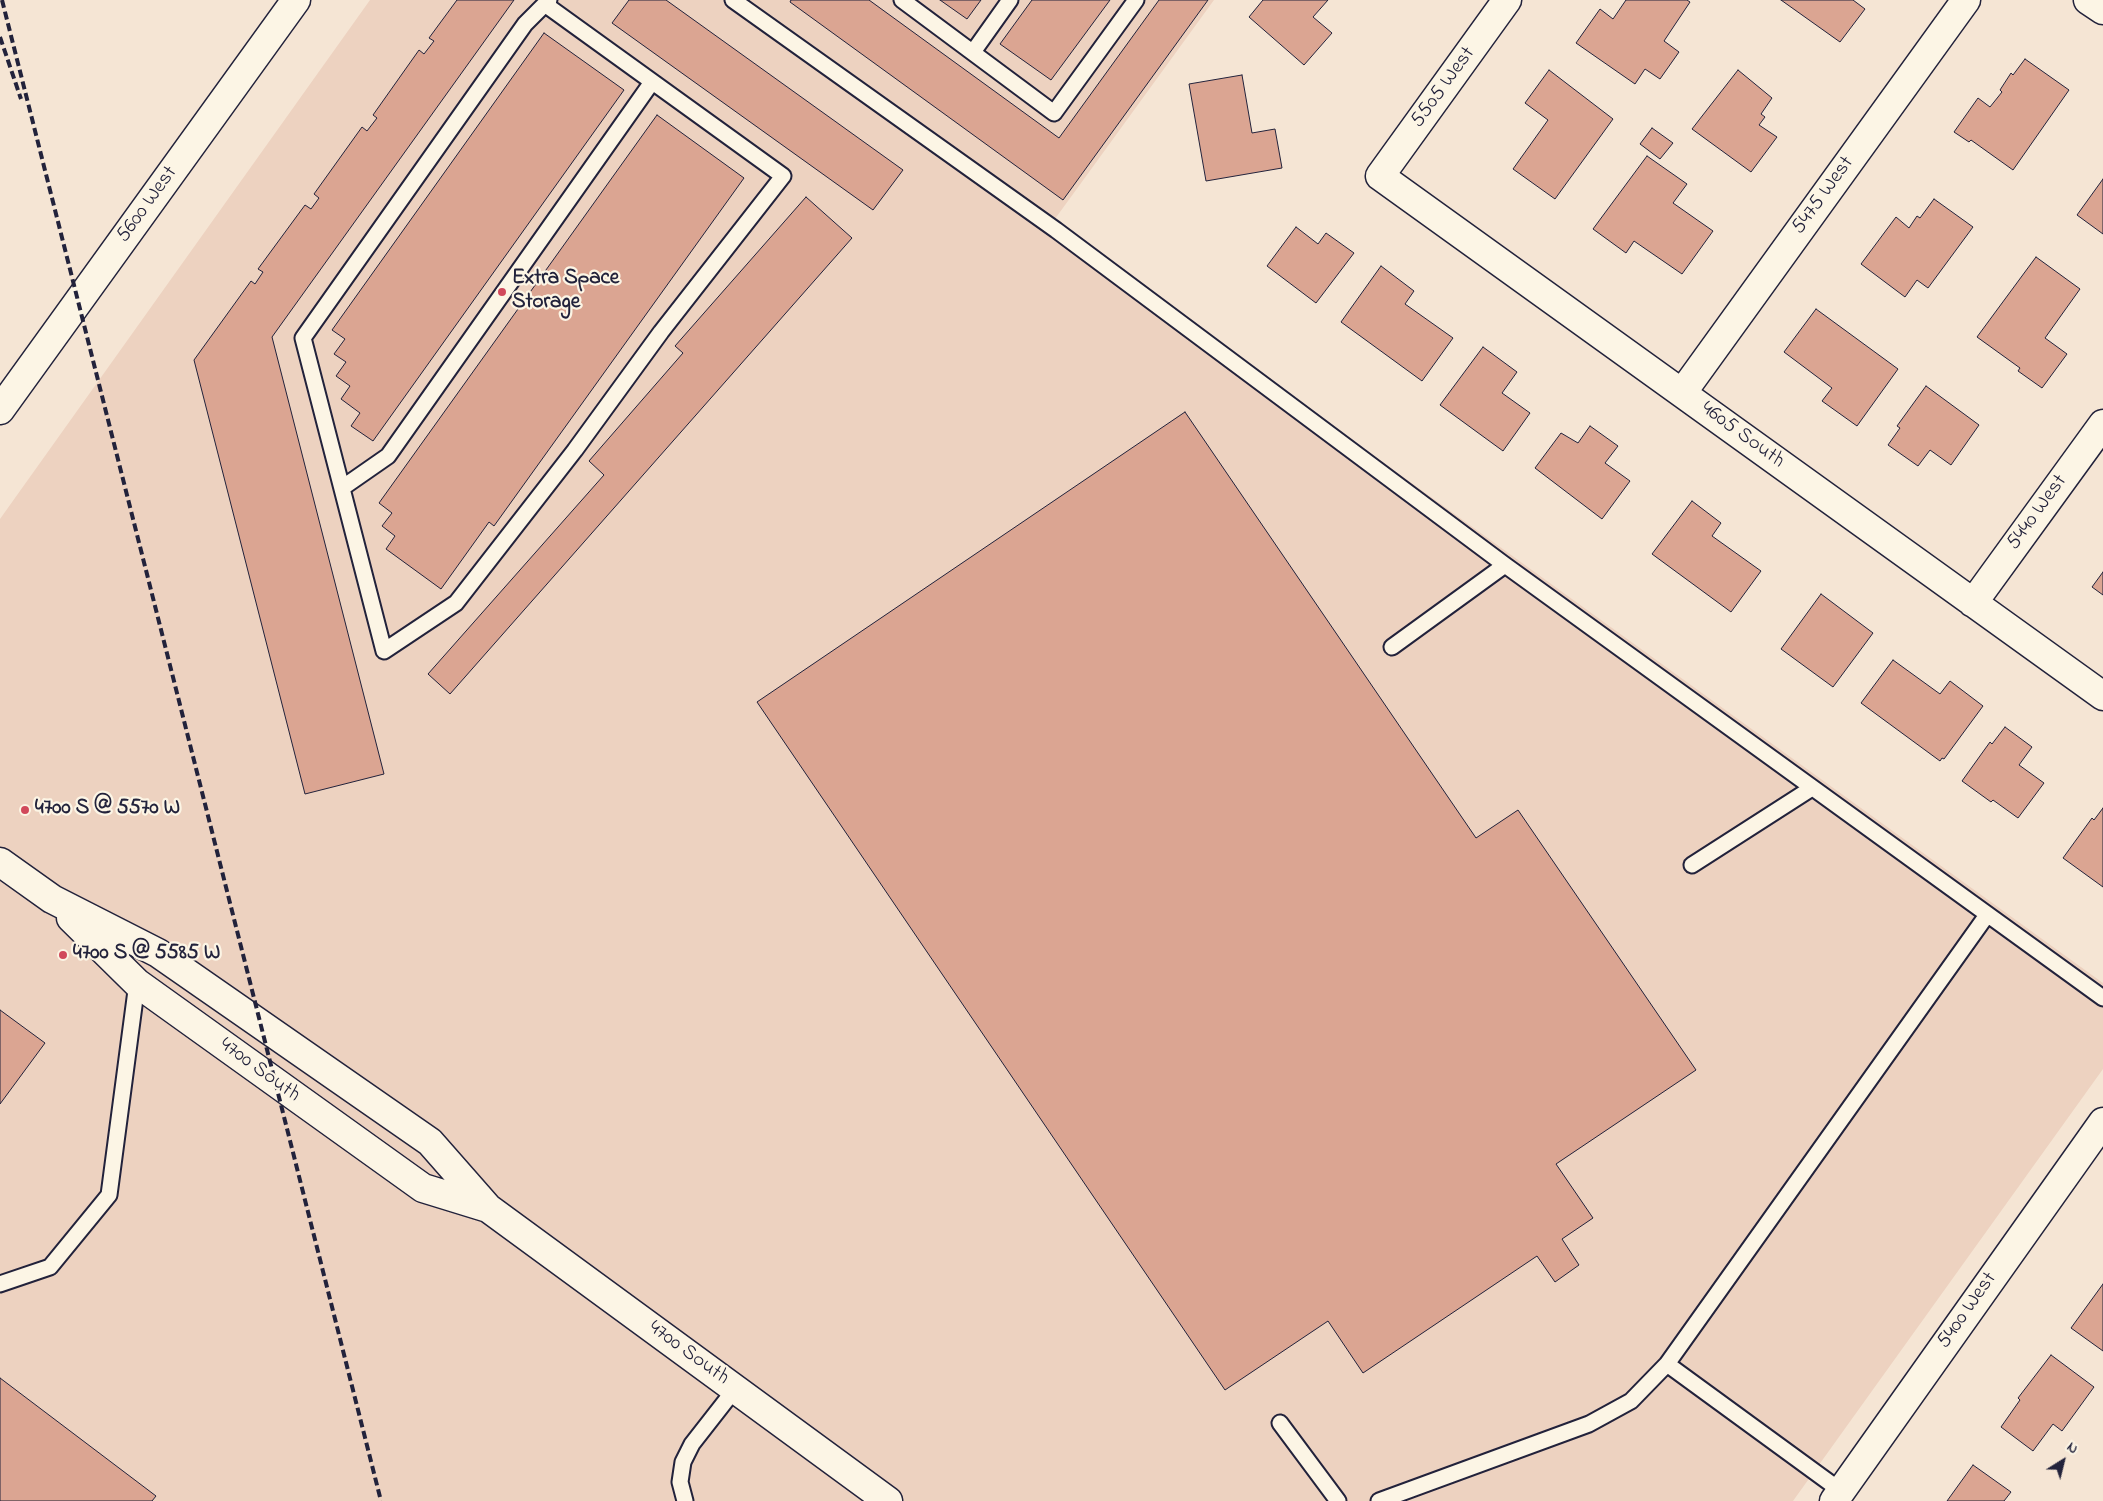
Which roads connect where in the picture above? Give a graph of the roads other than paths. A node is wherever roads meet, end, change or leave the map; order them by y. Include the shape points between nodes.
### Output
1 (296, 0) edge
2 (733, 0) edge
3 (902, 0) edge
4 (1010, 0) edge
5 (1136, 0) edge
6 (1507, 0) edge
7 (1966, 0) edge
8 (2088, 0) edge
9 (547, 2) edge
10 (2103, 10) edge
11 (973, 52) junction
12 (652, 82) junction
13 (1380, 176) joint
14 (1682, 393) junction
15 (0, 410) edge
16 (2103, 424) edge
17 (342, 488) junction
18 (1505, 565) junction
19 (1974, 603) junction
20 (1392, 647) dead end
21 (2103, 696) edge
22 (1812, 788) junction
23 (0, 862) edge
24 (1692, 865) dead end
25 (52, 899) junction
26 (1987, 915) junction
27 (137, 983) junction
28 (2103, 998) edge
29 (2103, 1122) edge
30 (488, 1208) junction
31 (0, 1284) edge
32 (1667, 1364) junction
33 (735, 1389) junction
34 (1280, 1423) dead end
35 (1837, 1496) edge
36 (684, 1501) edge
37 (888, 1501) edge
38 (1338, 1501) edge
39 (1379, 1501) edge

1 - 15 street, 5600 West
2 - 18 lane via 1056,230
3 - 11 lane
4 - 11 lane
5 - 11 lane via 1054,113
6 - 13 street, 5505 West
7 - 14 street, 5475 West
8 - 10 street
9 - 12 lane
9 - 17 lane via 525,24 303,338
12 - 17 lane via 388,456
12 - 17 lane via 783,176 456,603 384,651
13 - 14 street, 4605 South
14 - 19 street, 4605 South
16 - 19 street, 5440 West
18 - 20 lane
18 - 22 lane
19 - 21 street, 4605 South
22 - 24 lane
22 - 26 lane
23 - 25 street, 4700 South
25 - 27 street, 4700 South
25 - 30 street, 4700 South via 158,953 430,1142
26 - 28 lane
26 - 32 lane
27 - 30 street, 4700 South via 423,1188
27 - 31 lane via 109,1195 50,1267
29 - 35 street, 5400 West
30 - 33 street, 4700 South
32 - 35 lane
32 - 39 lane via 1631,1401 1589,1424
33 - 36 lane via 692,1444 683,1462 680,1482
33 - 37 street, 4700 South
34 - 38 lane

